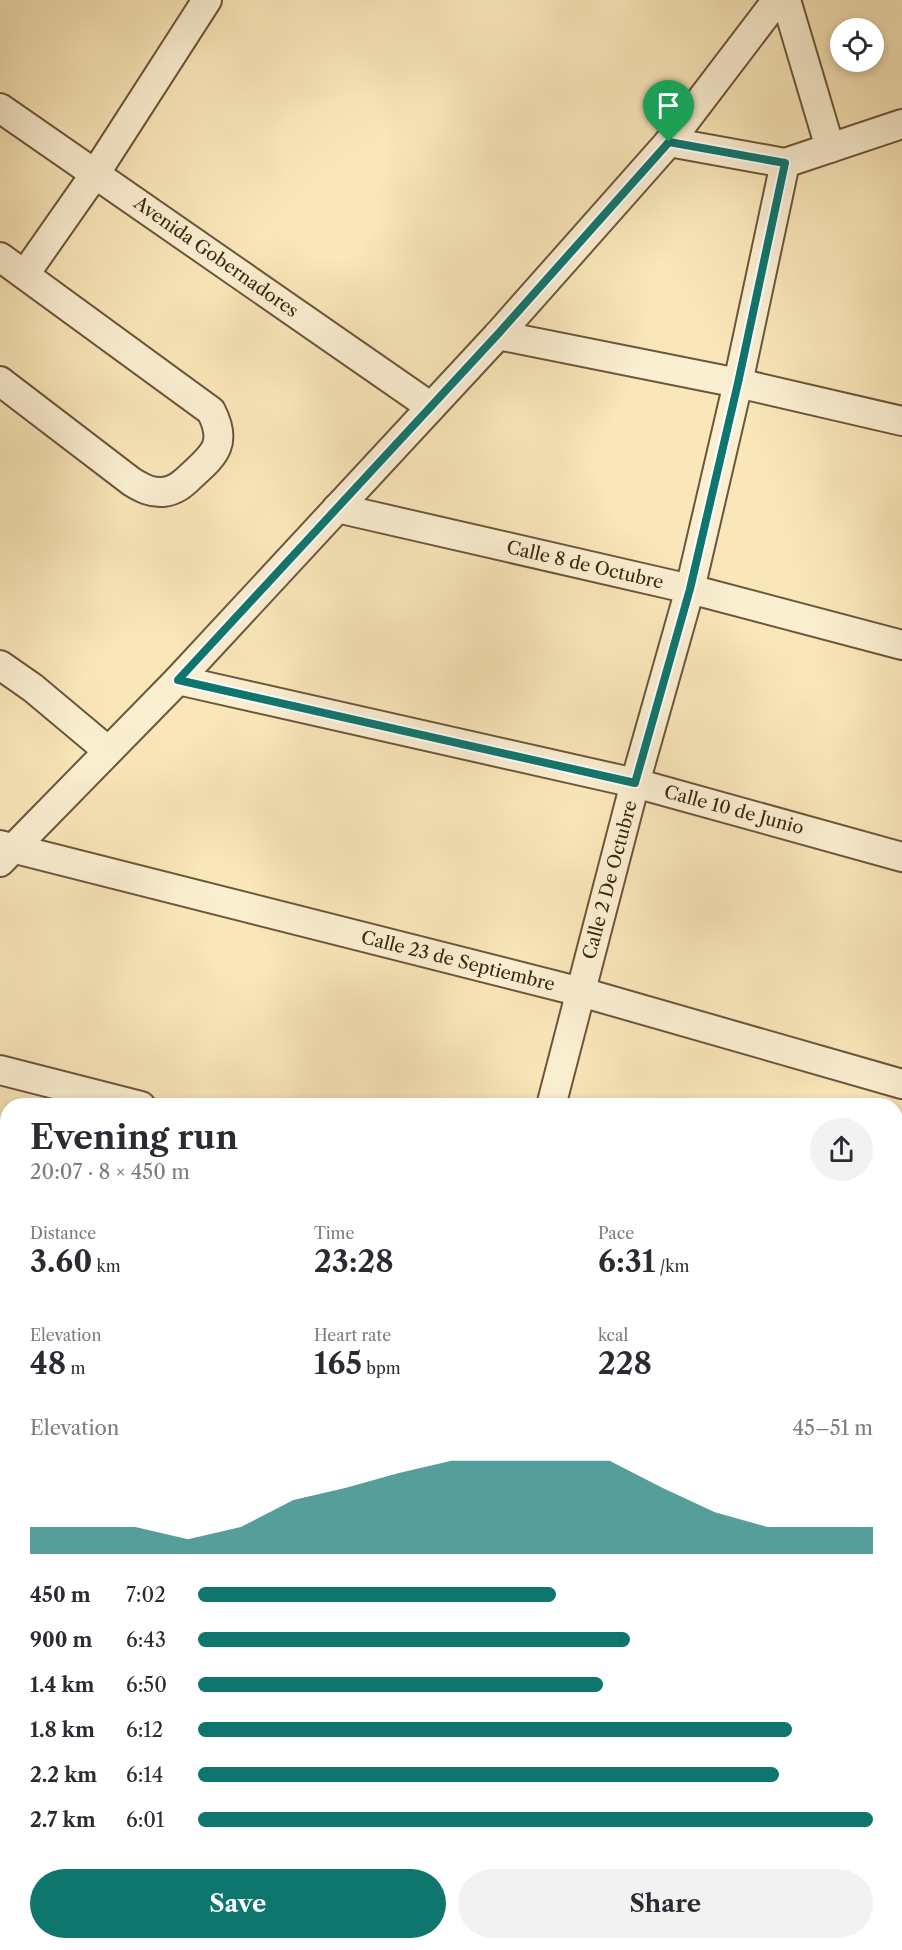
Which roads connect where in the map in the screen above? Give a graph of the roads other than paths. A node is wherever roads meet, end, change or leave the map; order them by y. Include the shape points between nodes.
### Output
1 (207, 0) edge
2 (777, 0) edge
3 (786, 0) edge
4 (0, 108) edge
5 (902, 124) edge
6 (669, 142) junction
7 (830, 148) junction
8 (785, 163) junction
9 (95, 174) junction
10 (0, 257) edge
11 (25, 274) junction
12 (498, 334) junction
13 (0, 381) edge
14 (738, 383) junction
15 (431, 407) junction
16 (902, 421) edge
17 (337, 508) junction
18 (690, 589) junction
19 (902, 645) edge
20 (0, 665) edge
21 (178, 680) junction
22 (107, 750) junction
23 (635, 783) junction
24 (4, 852) edge
25 (902, 857) edge
26 (581, 992) junction
27 (0, 1070) edge
28 (902, 1084) edge
29 (110, 1098) edge
30 (553, 1098) edge

1 - 9 street
2 - 6 street
3 - 7 street
4 - 9 street, Avenida Gobernadores
5 - 7 street
6 - 8 street
6 - 12 street
7 - 8 street
8 - 14 street, Calle 2 De Octubre
9 - 11 street
9 - 15 street, Avenida Gobernadores
10 - 11 street
11 - 13 street via 211,411 218,444 213,456 178,487 155,492 132,482
12 - 14 street
12 - 15 street
14 - 16 street
14 - 18 street, Calle 2 De Octubre
15 - 17 street
17 - 18 street, Calle 8 de Octubre
17 - 21 street
18 - 19 street, Calle 8 de Octubre
18 - 23 street, Calle 2 De Octubre
20 - 22 street
21 - 22 street
21 - 23 street, Calle 10 de Junio
22 - 24 street
23 - 25 street, Calle 10 de Junio
23 - 26 street, Calle 2 De Octubre
24 - 26 street, Calle 23 de Septiembre
26 - 28 street, Calle 23 de Septiembre
26 - 30 street, Calle 2 De Octubre
27 - 29 street

